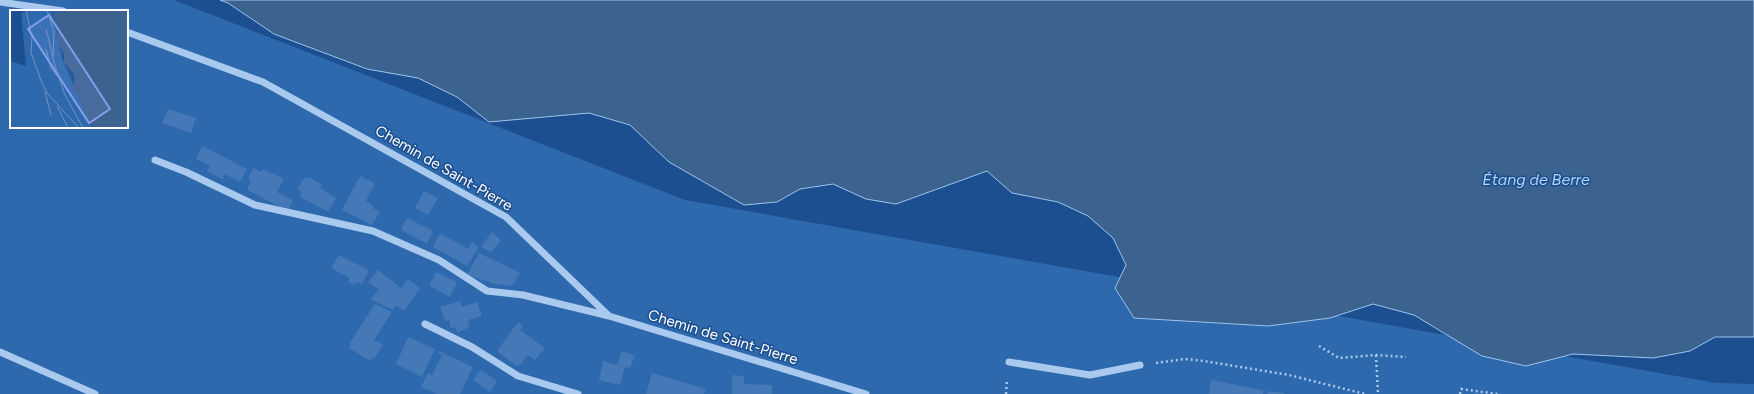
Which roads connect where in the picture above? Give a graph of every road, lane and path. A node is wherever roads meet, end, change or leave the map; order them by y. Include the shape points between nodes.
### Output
1 (0, 2) edge
2 (56, 10) edge
3 (128, 32) edge
4 (155, 160) dead end
5 (609, 316) junction
6 (425, 324) dead end
7 (1319, 346) dead end
8 (0, 352) edge
9 (1376, 355) junction
10 (1406, 357) dead end
11 (1009, 362) dead end
12 (1140, 365) joint
13 (95, 394) edge
14 (578, 394) edge
15 (866, 394) edge
16 (1365, 394) edge
17 (1378, 394) edge
18 (1460, 394) edge
19 (1498, 394) edge

1 - 2 street
3 - 5 street, Chemin de Saint-Pierre via 263,82 506,217
4 - 5 street via 255,205 373,231 439,260 487,290 523,295
5 - 15 street, Chemin de Saint-Pierre
6 - 14 street via 472,347 518,376
7 - 9 path via 1339,358
8 - 13 street
9 - 10 path
9 - 17 path
11 - 12 street via 1090,375
12 - 16 path via 1185,359 1204,361 1289,375
18 - 19 path via 1461,389

